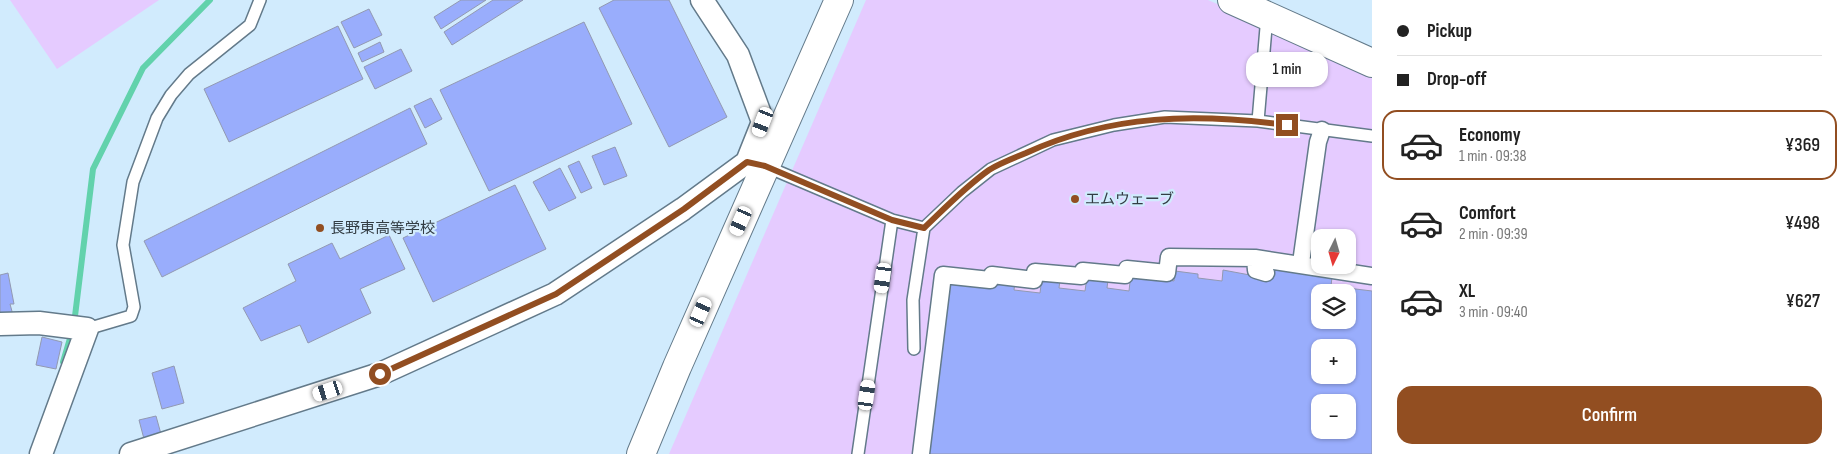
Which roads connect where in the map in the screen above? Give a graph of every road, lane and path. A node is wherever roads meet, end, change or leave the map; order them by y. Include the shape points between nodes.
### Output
1 (260, 0) edge
2 (702, 0) edge
3 (839, 0) edge
4 (1232, 0) edge
5 (1268, 16) junction
6 (1372, 63) edge
7 (1258, 121) junction
8 (1322, 130) junction
9 (1372, 136) edge
10 (756, 164) junction
11 (892, 220) junction
12 (924, 228) junction
13 (1255, 258) junction
14 (1301, 264) junction
15 (1311, 266) edge
16 (1266, 273) dead end
17 (1356, 273) edge
18 (1346, 274) edge
19 (1372, 276) edge
20 (1332, 280) dead end
21 (0, 324) edge
22 (87, 329) junction
23 (914, 349) dead end
24 (41, 454) edge
25 (131, 454) edge
26 (641, 454) edge
27 (858, 454) edge
28 (921, 454) edge

1 - 22 lane via 250,25 188,74 157,118 133,182 123,245 134,307 130,316
2 - 10 street via 738,55 763,122
3 - 10 main road
4 - 5 main road
5 - 6 main road
5 - 7 lane
7 - 8 lane
7 - 12 lane via 1165,117 1053,140 990,169
8 - 9 lane
8 - 14 street
10 - 11 lane
10 - 25 street via 556,294 380,374
10 - 26 main road
11 - 12 lane
11 - 27 lane
12 - 23 lane via 914,300
13 - 14 street
13 - 16 street via 1256,270
13 - 28 street via 1169,257 1167,273 1127,269 1125,275 1083,271 1081,276 1036,272 1034,280 992,275 990,280 943,275
14 - 15 street
17 - 19 street
18 - 20 street via 1345,281
21 - 22 street via 39,323
22 - 24 street

